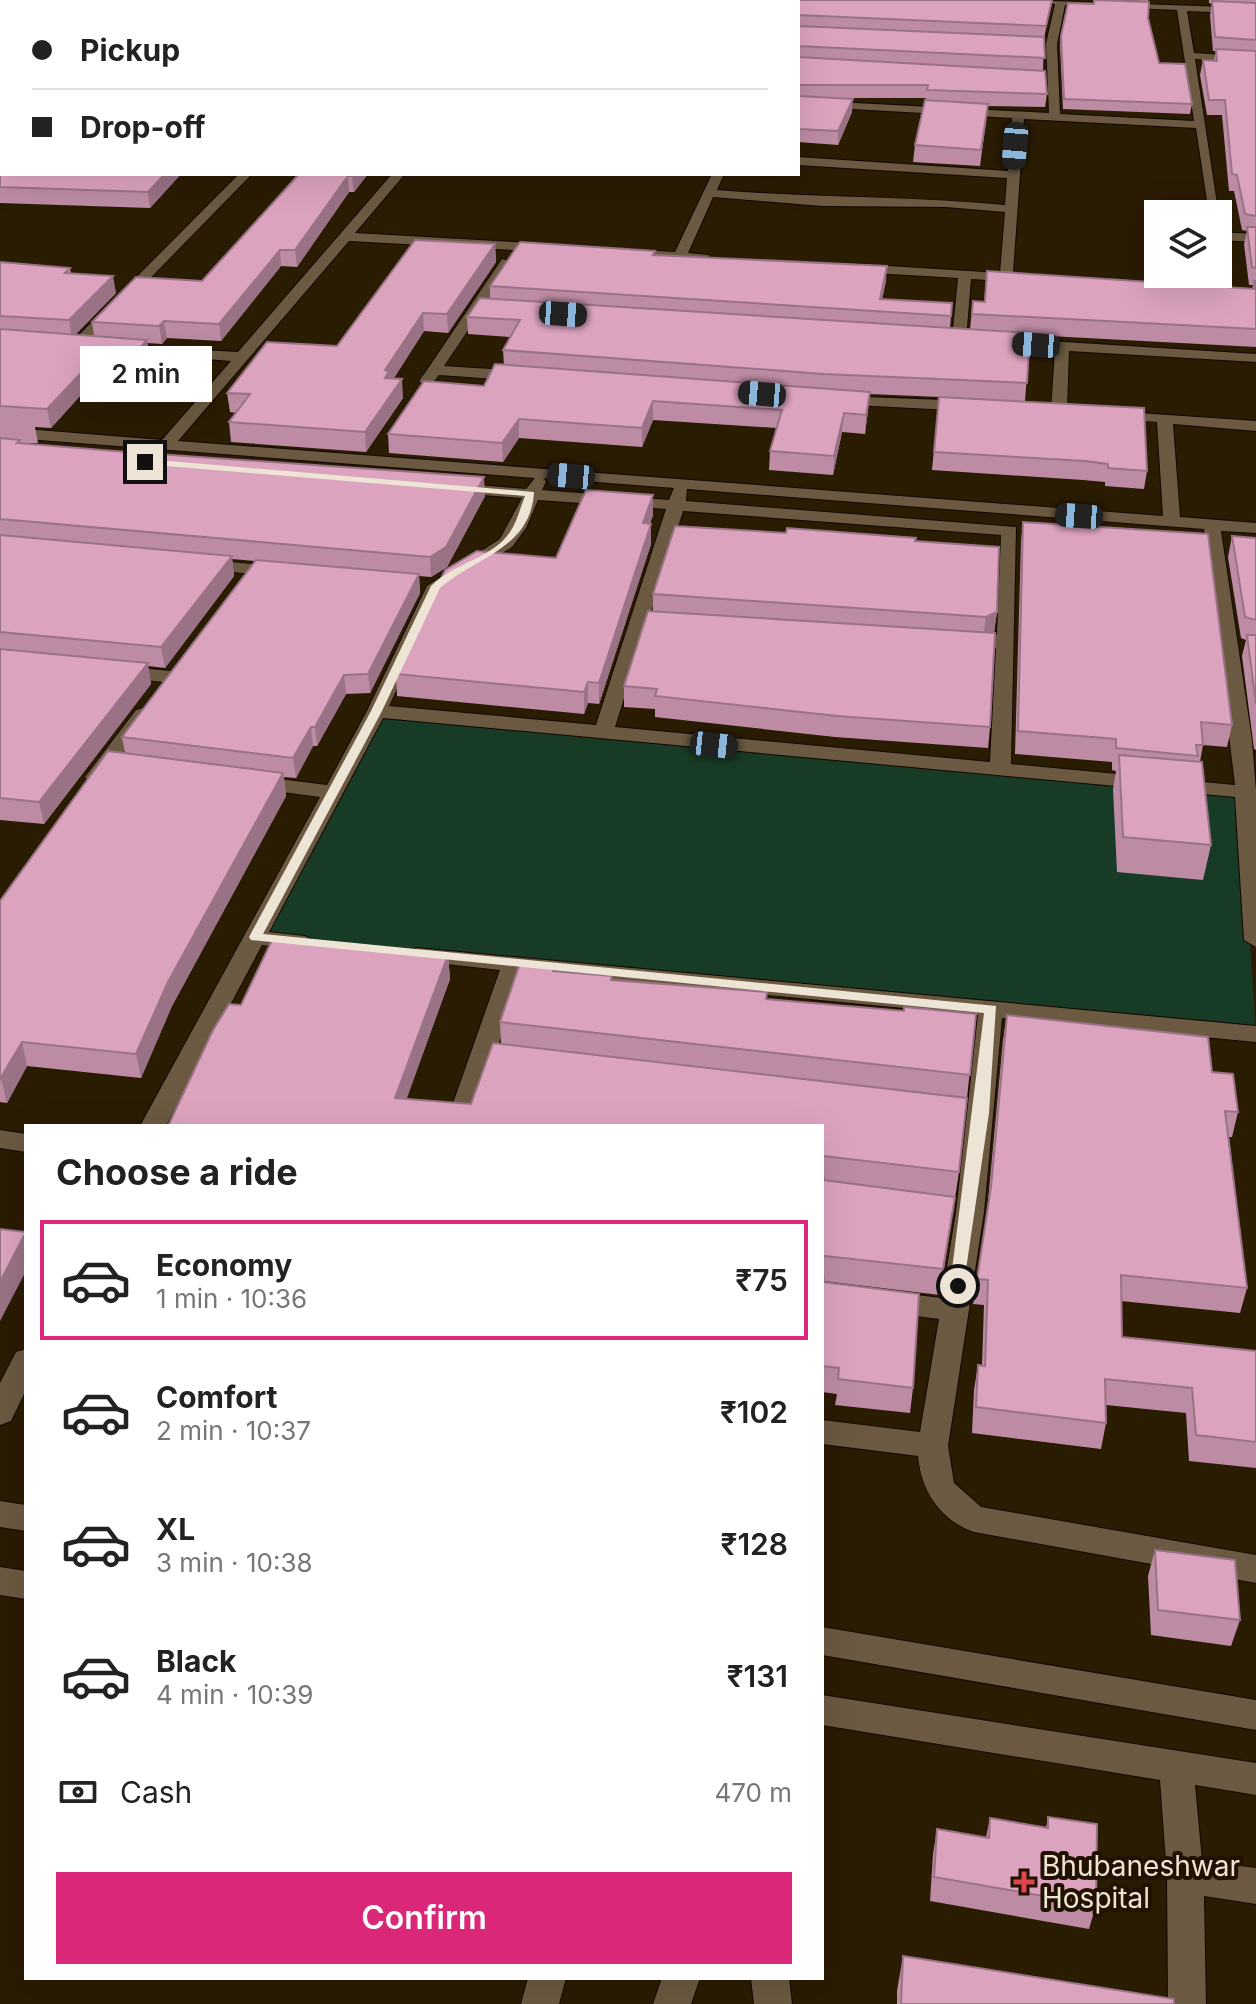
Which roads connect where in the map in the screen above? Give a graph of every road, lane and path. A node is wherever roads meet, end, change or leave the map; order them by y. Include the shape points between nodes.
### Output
1 (1029, 0) edge
2 (1232, 0) edge
3 (1061, 1) edge
4 (1256, 1) edge
5 (1182, 8) junction
6 (1256, 11) edge
7 (1036, 43) edge
8 (1052, 44) junction
9 (1190, 56) junction
10 (1256, 60) edge
11 (1035, 77) edge
12 (1051, 78) junction
13 (800, 103) edge
14 (1018, 117) junction
15 (1055, 119) junction
16 (1201, 125) junction
17 (800, 148) edge
18 (840, 151) dead end
19 (800, 161) edge
20 (1013, 175) junction
21 (244, 176) edge
22 (397, 176) edge
23 (717, 176) edge
24 (711, 193) junction
25 (1213, 200) edge
26 (1011, 209) junction
27 (348, 237) junction
28 (1232, 237) edge
29 (1256, 238) edge
30 (517, 246) junction
31 (561, 249) edge
32 (605, 252) edge
33 (679, 257) junction
34 (726, 260) edge
35 (838, 267) edge
36 (965, 274) junction
37 (128, 277) dead end
38 (1006, 277) junction
39 (144, 278) junction
40 (1036, 279) edge
41 (943, 339) edge
42 (974, 341) junction
43 (1062, 346) junction
44 (243, 357) junction
45 (1256, 358) edge
46 (434, 370) junction
47 (545, 377) edge
48 (417, 395) edge
49 (823, 400) edge
50 (982, 407) edge
51 (1059, 410) edge
52 (1104, 413) edge
53 (1165, 418) junction
54 (1256, 426) edge
55 (0, 432) edge
56 (168, 443) junction
57 (0, 449) edge
58 (61, 455) edge
59 (544, 473) junction
60 (683, 485) junction
61 (435, 486) edge
62 (531, 494) junction
63 (676, 506) junction
64 (1172, 522) junction
65 (1256, 528) edge
66 (1219, 538) junction
67 (175, 562) edge
68 (253, 569) junction
69 (299, 573) edge
70 (235, 593) edge
71 (1006, 634) junction
72 (943, 645) edge
73 (1228, 646) junction
74 (1256, 649) edge
75 (93, 669) edge
76 (377, 711) junction
77 (603, 734) junction
78 (106, 763) junction
79 (136, 767) edge
80 (1000, 771) junction
81 (227, 779) edge
82 (87, 788) edge
83 (334, 792) junction
84 (1247, 792) junction
85 (255, 937) junction
86 (1256, 940) edge
87 (331, 946) edge
88 (392, 952) edge
89 (514, 965) junction
90 (991, 1009) junction
91 (1256, 1034) edge
92 (481, 1055) junction
93 (513, 1059) edge
94 (950, 1110) edge
95 (982, 1113) junction
96 (154, 1124) edge
97 (459, 1124) edge
98 (0, 1139) edge
99 (24, 1143) edge
100 (940, 1209) edge
101 (970, 1212) junction
102 (824, 1294) edge
103 (954, 1310) junction
104 (16, 1378) edge
105 (0, 1413) edge
106 (824, 1432) edge
107 (933, 1446) junction
108 (0, 1514) edge
109 (24, 1518) edge
110 (1256, 1569) edge
111 (0, 1581) edge
112 (24, 1585) edge
113 (824, 1641) edge
114 (824, 1710) edge
115 (1256, 1715) edge
116 (1176, 1766) junction
117 (1256, 1779) edge
118 (1185, 1876) junction
119 (1256, 1886) edge
120 (546, 1980) edge
121 (680, 1980) edge
122 (770, 1980) edge
123 (540, 2004) edge
124 (672, 2004) edge
125 (773, 2004) edge
126 (1187, 2004) edge

1 - 3 street
2 - 4 street
3 - 5 street
3 - 8 street
5 - 6 street
5 - 9 street
7 - 8 street
8 - 12 street
9 - 10 street
9 - 16 street
11 - 12 street
12 - 15 street
13 - 14 street
14 - 15 street
14 - 20 street
15 - 16 street
16 - 25 street
17 - 18 street
19 - 20 street
20 - 26 street
21 - 39 street
22 - 27 street
23 - 24 street
24 - 26 street
24 - 33 street
26 - 38 street
27 - 30 street
27 - 44 street
28 - 29 street
30 - 31 street
30 - 46 street via 485,308
32 - 33 street
33 - 34 street
35 - 36 street
36 - 38 street
36 - 42 street
37 - 39 street
38 - 40 street
39 - 44 street via 85,346
41 - 42 street
42 - 43 street
43 - 45 street
43 - 51 street
44 - 56 street
46 - 47 street
46 - 48 street
49 - 50 street
52 - 53 street
53 - 54 street
53 - 64 street
55 - 56 street
56 - 59 street via 378,453
57 - 58 street
59 - 60 street
59 - 62 street
60 - 63 street
60 - 64 street
61 - 62 street
62 - 63 street
62 - 76 street via 514,534 496,551 428,586
63 - 71 street via 1010,531
63 - 77 street via 647,622
64 - 66 street
65 - 66 street
66 - 73 street
67 - 68 street
68 - 69 street
68 - 70 street
71 - 72 street via 985,647
71 - 80 street
73 - 74 street
73 - 84 street
75 - 78 street via 176,671
76 - 77 street
76 - 83 street
77 - 80 street
78 - 79 street
78 - 82 street
80 - 84 street
81 - 83 street
83 - 85 street
84 - 86 street
85 - 87 street
85 - 96 street
88 - 89 street
89 - 90 street
89 - 92 street
90 - 91 street
90 - 95 street
92 - 93 street
92 - 97 street
94 - 95 street
95 - 101 street
98 - 99 street
100 - 101 street
101 - 103 street
102 - 103 street
103 - 107 street
104 - 105 street
106 - 107 street
107 - 110 street via 935,1481 950,1503 974,1519
108 - 109 street
111 - 112 street
113 - 115 street
114 - 116 street
116 - 117 street
116 - 118 street
118 - 119 street
118 - 126 street
120 - 123 street
121 - 124 street
122 - 125 street

